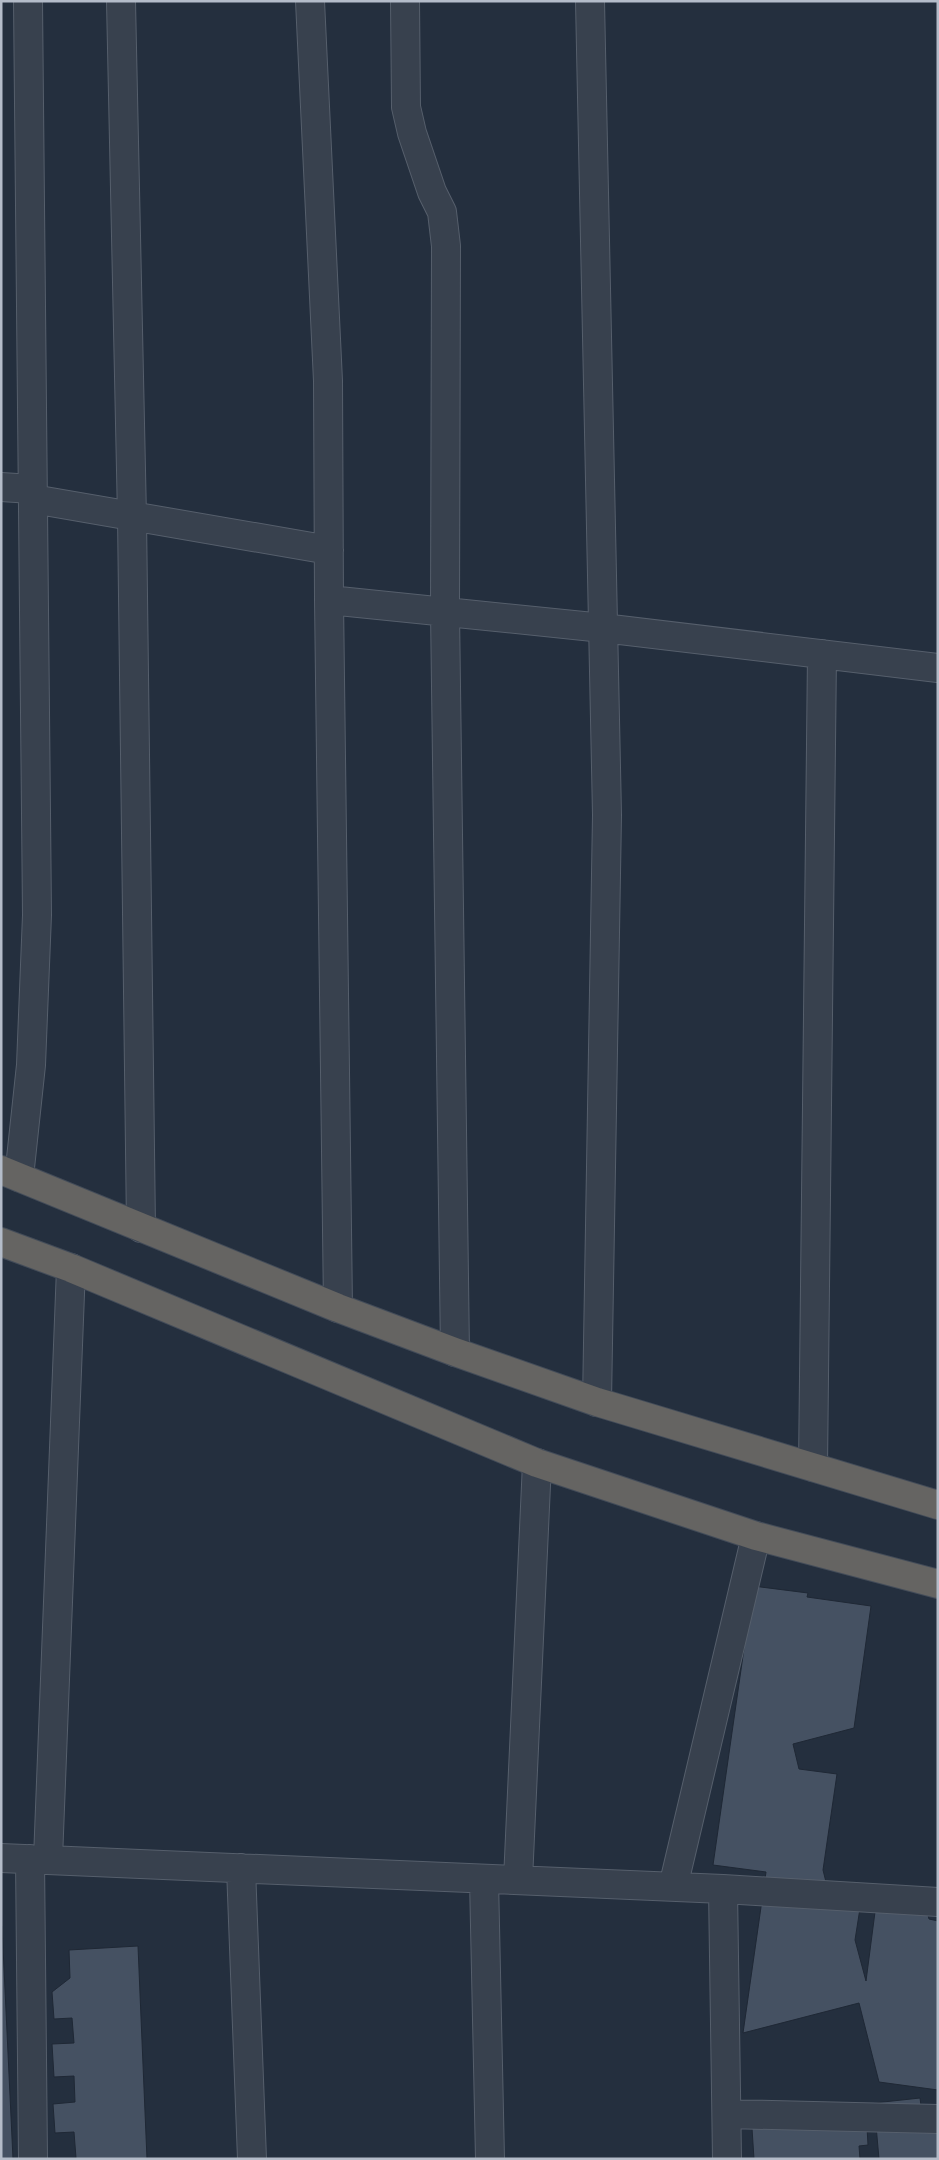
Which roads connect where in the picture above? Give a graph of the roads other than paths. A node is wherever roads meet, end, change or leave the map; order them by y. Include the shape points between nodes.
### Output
1 (28, 1) edge
2 (121, 1) edge
3 (310, 1) edge
4 (405, 1) edge
5 (590, 1) edge
6 (1, 487) edge
7 (32, 494) junction
8 (132, 517) junction
9 (329, 550) junction
10 (329, 600) junction
11 (444, 612) junction
12 (603, 628) junction
13 (822, 654) junction
14 (938, 668) edge
15 (10, 1173) edge
16 (141, 1228) junction
17 (1, 1242) edge
18 (70, 1268) junction
19 (338, 1308) junction
20 (455, 1352) junction
21 (597, 1402) junction
22 (536, 1462) junction
23 (813, 1467) junction
24 (938, 1505) edge
25 (756, 1536) junction
26 (938, 1584) edge
27 (1, 1858) edge
28 (39, 1859) junction
29 (241, 1868) junction
30 (484, 1879) junction
31 (518, 1880) junction
32 (673, 1887) junction
33 (724, 1889) junction
34 (938, 1902) edge
35 (727, 2114) junction
36 (938, 2118) edge
37 (33, 2159) edge
38 (252, 2159) edge
39 (490, 2159) edge
40 (727, 2159) edge

1 - 7 street
2 - 8 street
3 - 9 street via 328,381
4 - 11 street via 406,107 445,227
5 - 12 street
6 - 7 street
7 - 8 street
7 - 15 street via 37,915 31,1065
8 - 9 street
8 - 16 street
9 - 10 street
10 - 11 street
10 - 19 street
11 - 12 street
11 - 20 street
12 - 13 street
12 - 21 street via 607,815
13 - 14 street
13 - 23 street
15 - 16 highway
16 - 19 highway
17 - 18 highway
18 - 22 highway
18 - 28 street
19 - 20 highway
20 - 21 highway
21 - 23 highway
22 - 25 highway
22 - 31 street
23 - 24 highway
25 - 26 highway
25 - 32 street
27 - 28 street
28 - 29 street
28 - 37 street
29 - 30 street
29 - 38 street
30 - 31 street
30 - 39 street
31 - 32 street
32 - 33 street
33 - 34 street
33 - 35 street
35 - 36 street
35 - 40 street

